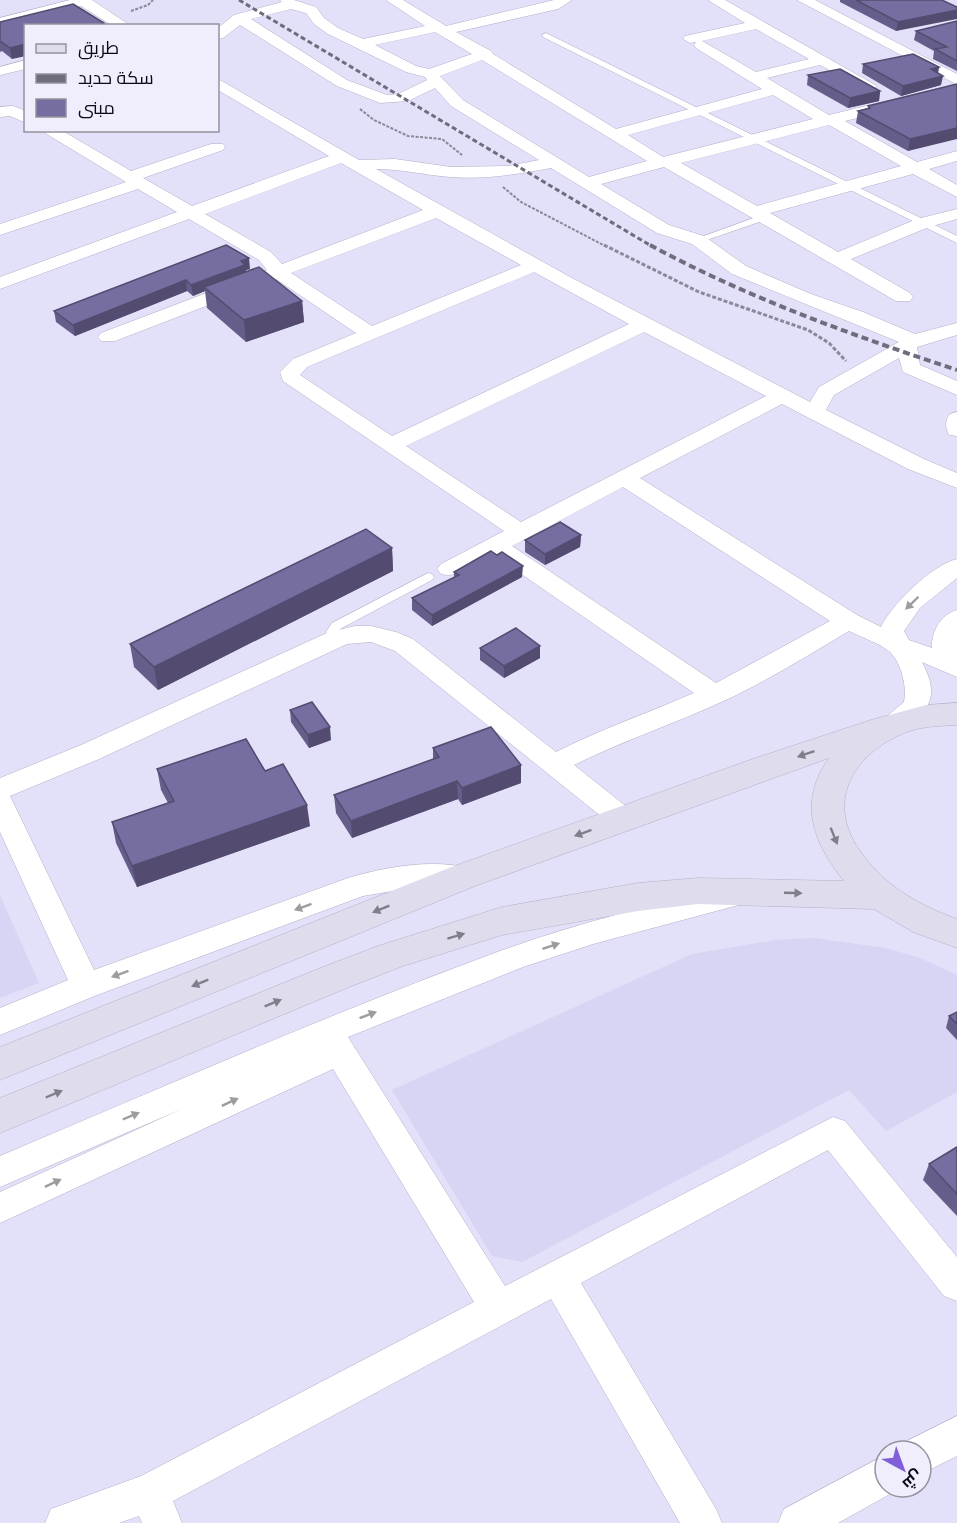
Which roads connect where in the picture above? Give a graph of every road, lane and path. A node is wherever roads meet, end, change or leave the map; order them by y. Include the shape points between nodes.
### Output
1 (83, 0) edge
2 (393, 0) edge
3 (565, 0) edge
4 (716, 0) edge
5 (804, 0) edge
6 (289, 2) edge
7 (239, 18) junction
8 (0, 22) edge
9 (121, 24) edge
10 (758, 24) junction
11 (441, 29) junction
12 (219, 34) edge
13 (546, 34) dead end
14 (904, 36) dead end
15 (882, 41) junction
16 (361, 44) junction
17 (486, 54) junction
18 (821, 60) junction
19 (24, 64) edge
20 (0, 70) edge
21 (754, 77) junction
22 (433, 78) junction
23 (957, 80) edge
24 (20, 83) dead end
25 (342, 83) junction
26 (219, 85) edge
27 (957, 89) edge
28 (775, 90) junction
29 (900, 104) junction
30 (702, 111) junction
31 (0, 112) edge
32 (24, 117) edge
33 (830, 120) junction
34 (51, 132) edge
35 (615, 134) junction
36 (756, 138) junction
37 (218, 147) dead end
38 (957, 156) edge
39 (663, 161) junction
40 (347, 162) junction
41 (551, 163) junction
42 (915, 168) junction
43 (484, 171) junction
44 (135, 180) junction
45 (585, 183) junction
46 (848, 186) junction
47 (957, 192) edge
48 (189, 212) junction
49 (435, 212) junction
50 (760, 214) junction
51 (957, 214) edge
52 (923, 223) junction
53 (0, 230) edge
54 (698, 240) junction
55 (957, 240) edge
56 (836, 259) junction
57 (534, 266) junction
58 (279, 272) junction
59 (0, 283) edge
60 (856, 316) junction
61 (643, 325) junction
62 (957, 329) edge
63 (371, 334) junction
64 (108, 337) dead end
65 (910, 343) junction
66 (855, 374) junction
67 (957, 389) edge
68 (781, 396) junction
69 (814, 413) junction
70 (957, 418) edge
71 (957, 430) edge
72 (390, 445) junction
73 (916, 464) junction
74 (624, 478) junction
75 (957, 482) edge
76 (957, 491) edge
77 (520, 532) junction
78 (495, 545) junction
79 (957, 566) edge
80 (449, 569) dead end
81 (428, 577) dead end
82 (957, 618) edge
83 (848, 621) junction
84 (338, 638) junction
85 (898, 645) junction
86 (954, 666) edge
87 (714, 694) junction
88 (957, 699) edge
89 (957, 714) edge
90 (895, 724) junction
91 (554, 764) junction
92 (0, 789) edge
93 (0, 802) edge
94 (622, 818) junction
95 (462, 877) junction
96 (749, 892) junction
97 (881, 896) junction
98 (957, 934) edge
99 (86, 986) junction
100 (0, 1022) edge
101 (334, 1041) junction
102 (0, 1064) edge
103 (0, 1116) edge
104 (0, 1172) edge
105 (0, 1208) edge
106 (558, 1277) junction
107 (957, 1284) edge
108 (498, 1308) junction
109 (957, 1435) edge
110 (933, 1448) edge
111 (873, 1482) edge
112 (156, 1508) edge
113 (65, 1523) edge
114 (702, 1523) edge
115 (798, 1523) edge

1 - 8 street
1 - 9 street
2 - 11 street
3 - 11 street via 553,6
4 - 10 street
5 - 15 street
6 - 7 street
6 - 16 street via 311,10 333,31
7 - 12 street
7 - 25 street
10 - 18 street
10 - 21 street via 695,42
11 - 16 street
11 - 17 street
13 - 30 lane
14 - 15 street
15 - 23 street
16 - 22 street
17 - 22 street
17 - 35 street
18 - 21 street
18 - 29 street
19 - 20 street
20 - 24 street
21 - 28 street
22 - 25 street via 402,98 386,100
22 - 41 street via 457,103
25 - 43 path via 345,97 374,120 408,136 442,139
26 - 40 street
27 - 29 street
28 - 30 street
28 - 33 street
29 - 33 street
30 - 35 street
30 - 36 lane
31 - 32 street via 13,111
33 - 36 street
33 - 42 street
34 - 44 street
35 - 39 street
36 - 39 street
36 - 46 lane
37 - 44 street
38 - 42 street
39 - 45 street
39 - 50 street
40 - 43 street via 451,172
40 - 48 street
40 - 49 street
41 - 43 street
41 - 45 street
42 - 46 street
42 - 47 street
43 - 66 path via 522,202 720,302 812,331 838,347
44 - 48 street
44 - 53 street
45 - 54 street via 663,229
46 - 50 street
46 - 52 lane
48 - 58 street via 265,256
48 - 59 street
49 - 57 street
49 - 58 street
50 - 54 lane
50 - 56 street
51 - 52 street
52 - 55 lane
52 - 56 street
54 - 60 street via 739,270
56 - 60 street via 903,297
57 - 61 street
57 - 63 street
58 - 63 street
58 - 64 street
60 - 65 street
61 - 68 street
61 - 72 street
62 - 65 street
63 - 72 street via 300,363 290,376
65 - 66 street
65 - 67 street via 910,368
66 - 69 street via 826,391
68 - 69 street
68 - 74 street
69 - 73 street
70 - 71 street
72 - 77 street
73 - 75 street
73 - 76 street
74 - 77 street
74 - 83 street
77 - 78 street
78 - 80 street
78 - 87 street
79 -> 85 street via 896,620 892,631
81 - 84 lane via 336,626 332,632
82 - 86 street via 943,642
83 - 85 street
83 - 87 street
84 - 91 street via 366,633 393,638
84 - 92 street
85 - 86 street
85 - 90 street via 916,676 920,697 916,706
87 - 91 street
88 - 90 main road
89 - 90 main road
90 -> 94 main road
90 -> 97 main road via 860,742 843,759 832,779 827,801 830,825 840,850
91 - 94 street
93 - 99 street
94 -> 95 main road
95 -> 99 street via 399,877 358,886
95 -> 102 main road
96 -> 97 main road
101 -> 96 street via 545,948
103 -> 96 main road via 391,956 502,921 638,897 698,891
97 - 98 main road via 916,918
99 - 100 street
104 -> 101 street
105 -> 101 street
101 - 108 street
106 - 107 street via 833,1131
106 - 108 street
106 - 114 street
108 - 112 street
109 - 110 street
111 - 115 street
112 - 113 street

